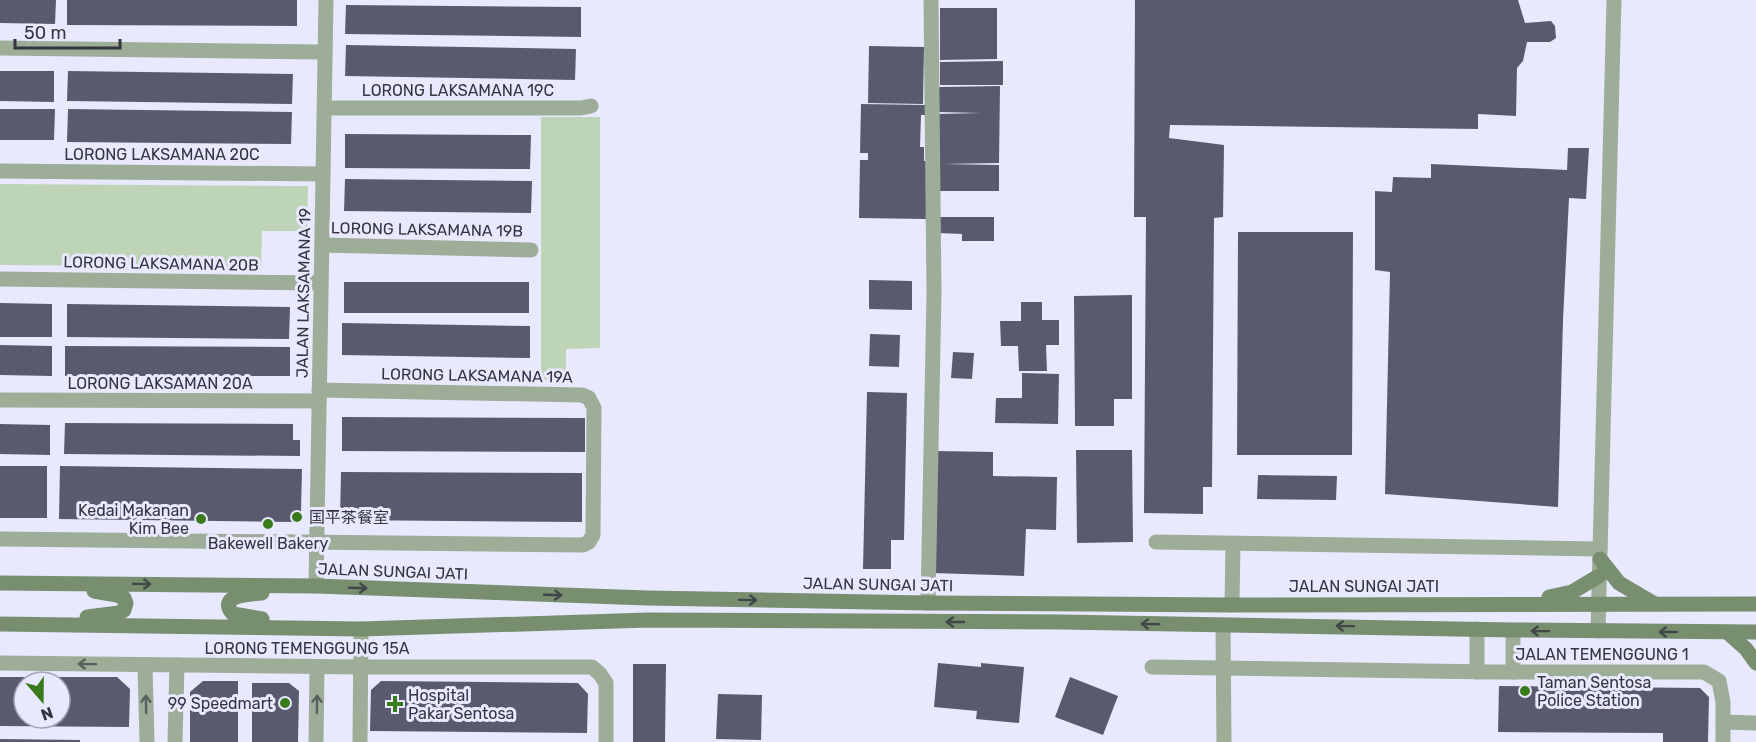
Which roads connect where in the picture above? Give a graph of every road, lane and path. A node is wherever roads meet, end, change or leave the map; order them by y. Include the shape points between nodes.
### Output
1 (326, 0) edge
2 (931, 0) edge
3 (1614, 0) edge
4 (0, 48) edge
5 (325, 52) junction
6 (591, 106) dead end
7 (325, 108) junction
8 (0, 171) edge
9 (323, 174) junction
10 (322, 245) junction
11 (531, 250) dead end
12 (0, 279) edge
13 (321, 283) junction
14 (319, 396) junction
15 (0, 400) edge
16 (0, 539) edge
17 (1156, 542) dead end
18 (317, 543) junction
19 (1233, 544) junction
20 (1600, 554) junction
21 (1599, 576) junction
22 (0, 583) edge
23 (35, 583) junction
24 (311, 586) junction
25 (928, 603) junction
26 (1599, 603) junction
27 (1653, 603) junction
28 (1232, 604) junction
29 (1514, 604) junction
30 (1756, 604) edge
31 (0, 624) edge
32 (1223, 624) junction
33 (30, 625) junction
34 (307, 627) junction
35 (361, 629) junction
36 (1477, 629) junction
37 (1513, 630) junction
38 (1598, 632) junction
39 (1727, 632) junction
40 (1756, 632) edge
41 (0, 663) edge
42 (1756, 663) edge
43 (145, 665) junction
44 (177, 665) junction
45 (317, 667) junction
46 (361, 667) junction
47 (1152, 667) dead end
48 (1223, 668) junction
49 (1477, 672) junction
50 (1513, 672) junction
51 (1731, 722) junction
52 (1756, 723) edge
53 (147, 742) edge
54 (175, 742) edge
55 (316, 742) edge
56 (360, 742) edge
57 (606, 742) edge
58 (1224, 742) edge
59 (1723, 742) edge

1 - 5 street, JALAN LAKSAMANA 19
2 - 25 street via 934,293
3 - 20 street
4 - 5 street
5 - 7 street, JALAN LAKSAMANA 19
6 - 7 street, LORONG LAKSAMANA 19C
7 - 9 street, JALAN LAKSAMANA 19
8 - 9 street, LORONG LAKSAMANA 20C
9 - 10 street, JALAN LAKSAMANA 19
10 - 11 street, LORONG LAKSAMANA 19B
10 - 13 street, JALAN LAKSAMANA 19
12 - 13 street, LORONG LAKSAMANA 20B
13 - 14 street, JALAN LAKSAMANA 19
14 - 15 street, LORONG LAKSAMAN 20A
14 - 18 street, JALAN LAKSAMANA 19
14 - 18 street, LORONG LAKSAMANA 19A via 589,398 594,408 593,535 583,545
16 - 18 street
17 - 19 street
18 - 24 street, JALAN LAKSAMANA 19
19 - 20 street
19 - 28 street
20 - 21 street
20 - 27 main road via 1619,583
21 - 26 street
21 - 29 main road via 1572,592
22 - 23 main road, JALAN SUNGAI JATI
23 -> 24 main road, JALAN SUNGAI JATI
23 - 33 main road via 117,595 126,603 119,613
24 -> 25 main road, JALAN SUNGAI JATI
24 - 34 main road via 235,597 229,606 233,614
25 - 28 main road, JALAN SUNGAI JATI
26 - 27 main road, JALAN SUNGAI JATI
26 - 29 main road, JALAN SUNGAI JATI
26 - 38 street
27 - 30 main road, JALAN SUNGAI JATI
28 - 29 main road, JALAN SUNGAI JATI
31 - 33 main road
32 -> 35 main road via 648,620
36 -> 32 main road
32 - 48 street
33 - 34 main road
34 - 35 main road
35 - 46 street
36 - 37 main road
36 - 49 street
38 -> 37 main road
37 - 50 street
39 -> 38 main road
39 - 40 main road
39 - 42 main road
43 -> 41 street, LORONG TEMENGGUNG 15A
43 - 44 street, LORONG TEMENGGUNG 15A
53 -> 43 street
44 - 45 street, LORONG TEMENGGUNG 15A
44 - 54 street
45 - 46 street, LORONG TEMENGGUNG 15A
55 -> 45 street
46 - 56 street
46 - 57 street, LORONG TEMENGGUNG 15A via 592,667 606,683
47 - 48 street, JALAN TEMENGGUNG 1
48 - 49 street, JALAN TEMENGGUNG 1
48 - 58 street
49 - 50 street, JALAN TEMENGGUNG 1
50 - 51 street, JALAN TEMENGGUNG 1 via 1704,672 1719,681
51 - 52 street
51 - 59 street, JALAN TEMENGGUNG 1

